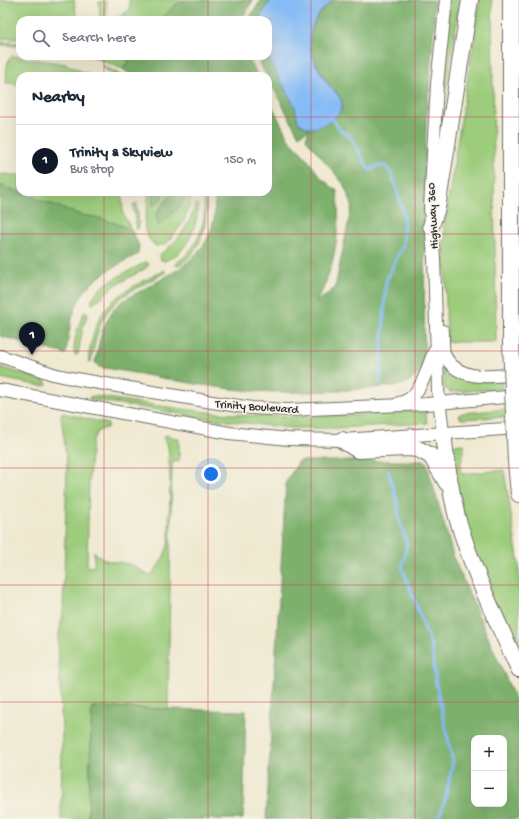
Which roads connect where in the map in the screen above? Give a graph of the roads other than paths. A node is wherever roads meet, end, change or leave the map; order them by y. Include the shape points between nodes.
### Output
1 (446, 0) edge
2 (470, 0) edge
3 (511, 0) edge
4 (431, 226) junction
5 (434, 299) junction
6 (436, 349) junction
7 (0, 356) edge
8 (519, 374) edge
9 (0, 390) edge
10 (519, 396) edge
11 (439, 403) junction
12 (385, 406) junction
13 (519, 428) edge
14 (443, 433) junction
15 (342, 440) junction
16 (450, 488) junction
17 (519, 494) edge
18 (519, 669) edge

1 - 4 main road, Highway 360 via 430,180
2 - 4 highway via 437,208
3 - 17 highway, bridge via 511,342
4 - 5 main road, Highway 360
5 - 6 main road, Highway 360
5 - 8 main road via 442,318 445,355 457,368 474,376
6 - 11 main road, Highway 360
6 - 12 main road via 428,364 426,376 413,396 404,402
7 - 12 main road, Trinity Boulevard via 53,374 252,408 296,410
9 - 15 main road via 230,433 289,439
10 - 11 main road, Trinity Boulevard
11 - 12 main road, Trinity Boulevard
11 - 14 main road, Highway 360
13 - 14 main road
14 - 15 main road
14 - 16 highway
15 - 16 highway via 358,450 418,449 431,456
16 - 18 highway via 468,551

